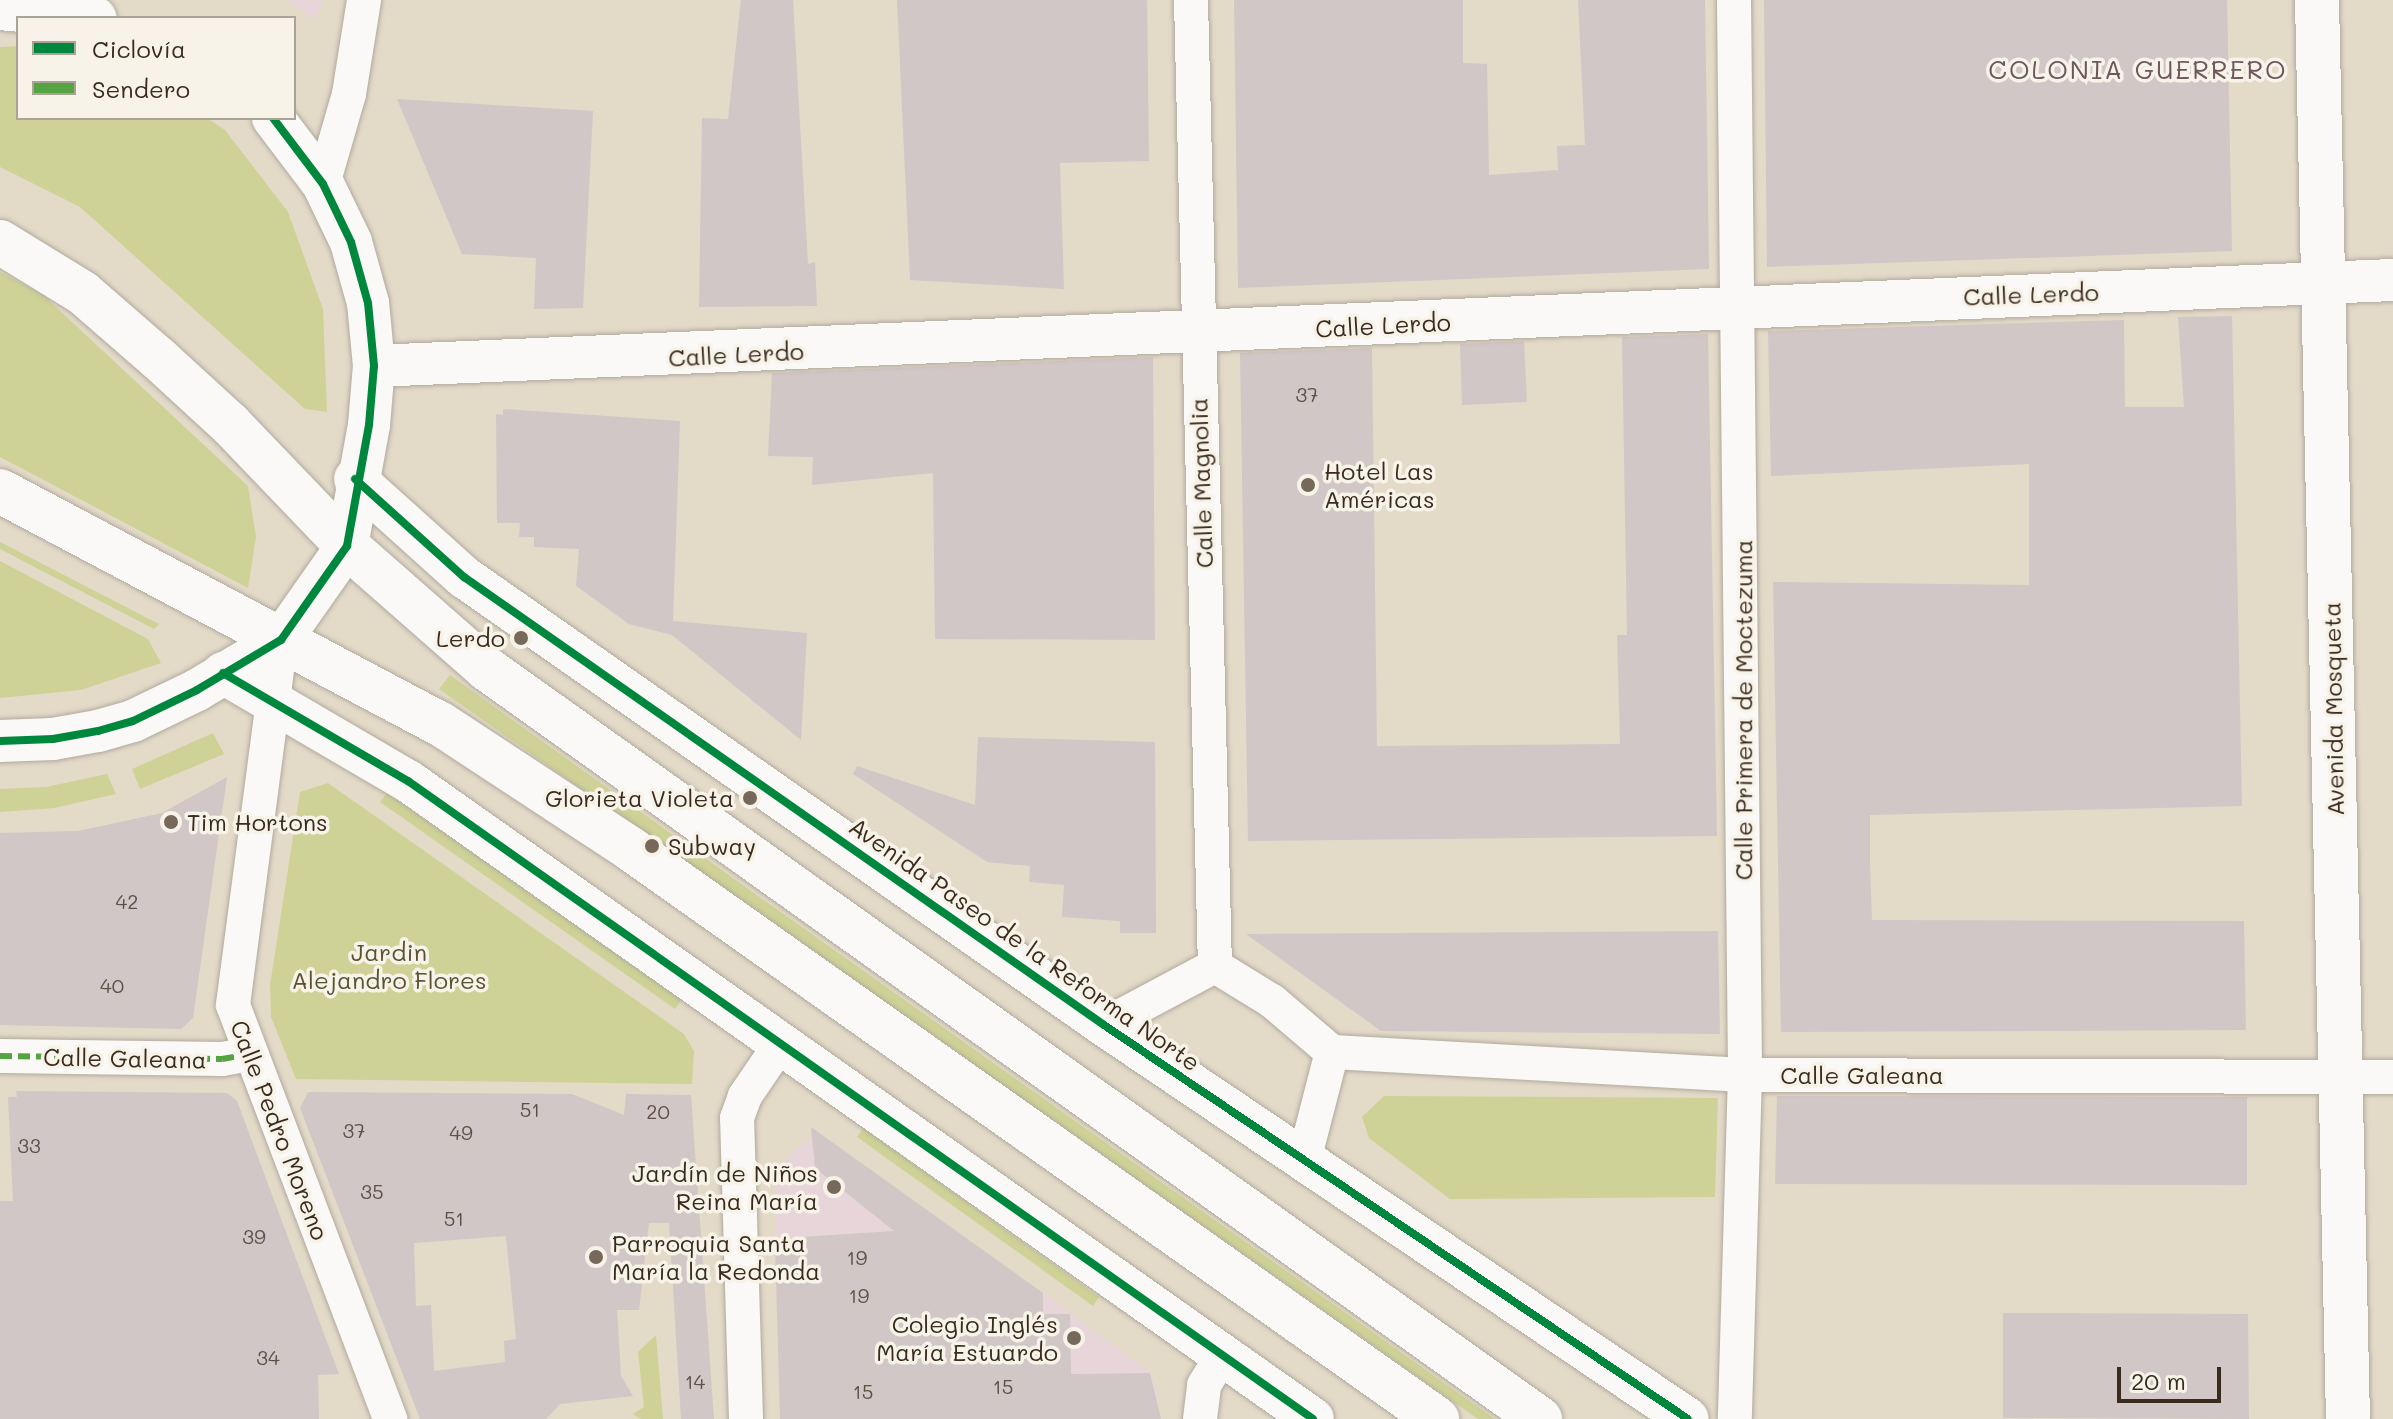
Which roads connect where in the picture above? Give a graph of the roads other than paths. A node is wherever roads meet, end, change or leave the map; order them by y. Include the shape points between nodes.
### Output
1 (364, 0) edge
2 (1191, 0) edge
3 (1734, 0) edge
4 (2317, 0) edge
5 (0, 9) edge
6 (85, 10) edge
7 (275, 120) edge
8 (323, 184) junction
9 (0, 242) edge
10 (2393, 280) edge
11 (2323, 284) junction
12 (1741, 305) junction
13 (1197, 334) junction
14 (374, 366) junction
15 (355, 479) junction
16 (0, 491) edge
17 (347, 546) junction
18 (281, 640) junction
19 (223, 673) junction
20 (273, 701) junction
21 (0, 741) edge
22 (1215, 966) junction
23 (1104, 1025) junction
24 (781, 1043) junction
25 (1332, 1052) junction
26 (250, 1054) junction
27 (0, 1056) edge
28 (1745, 1075) junction
29 (2393, 1077) edge
30 (2341, 1078) junction
31 (1304, 1160) junction
32 (1223, 1355) junction
33 (390, 1419) edge
34 (746, 1419) edge
35 (1200, 1419) edge
36 (1313, 1419) edge
37 (1437, 1419) edge
38 (1540, 1419) edge
39 (1688, 1419) edge
40 (1735, 1419) edge
41 (2348, 1419) edge

1 - 8 street via 349,94
2 - 13 street, Calle Magnolia
3 - 12 street, Calle Primera de Moctezuma
4 - 11 main road, Avenida Mosqueta
5 - 6 street
7 - 8 street
8 - 14 street via 351,242 368,303
9 - 17 main road via 83,293 230,424
10 - 11 street, Calle Lerdo
11 - 12 street, Calle Lerdo
11 - 30 main road, Avenida Mosqueta
12 - 13 street, Calle Lerdo
12 - 28 street, Calle Primera de Moctezuma
13 - 14 street, Calle Lerdo
13 - 22 street, Calle Magnolia
14 - 15 street via 369,425
15 - 17 street
15 - 23 street, Avenida Paseo de la Reforma Norte via 464,577
16 - 18 main road
17 - 18 street
17 - 38 main road via 487,669
18 - 19 street
18 - 20 street, Calle Pedro Moreno
18 - 37 main road via 439,723 632,850
19 - 20 street
19 - 21 street via 133,721 53,739
20 - 24 street via 408,781
20 - 26 street, Calle Pedro Moreno via 233,990
22 - 23 street
22 - 25 street via 1272,1001
23 - 31 street, Avenida Paseo de la Reforma Norte
24 - 32 street
24 - 34 street via 745,1096 737,1118
25 - 28 street, Calle Galeana
25 - 31 street
26 - 27 street, Calle Galeana via 222,1059
26 - 33 street, Calle Pedro Moreno
28 - 30 street, Calle Galeana
28 - 40 street, Calle Primera de Moctezuma
29 - 30 street, Calle Galeana
30 - 41 main road, Avenida Mosqueta
31 - 39 street, Avenida Paseo de la Reforma Norte
32 - 35 street via 1204,1385
32 - 36 street

